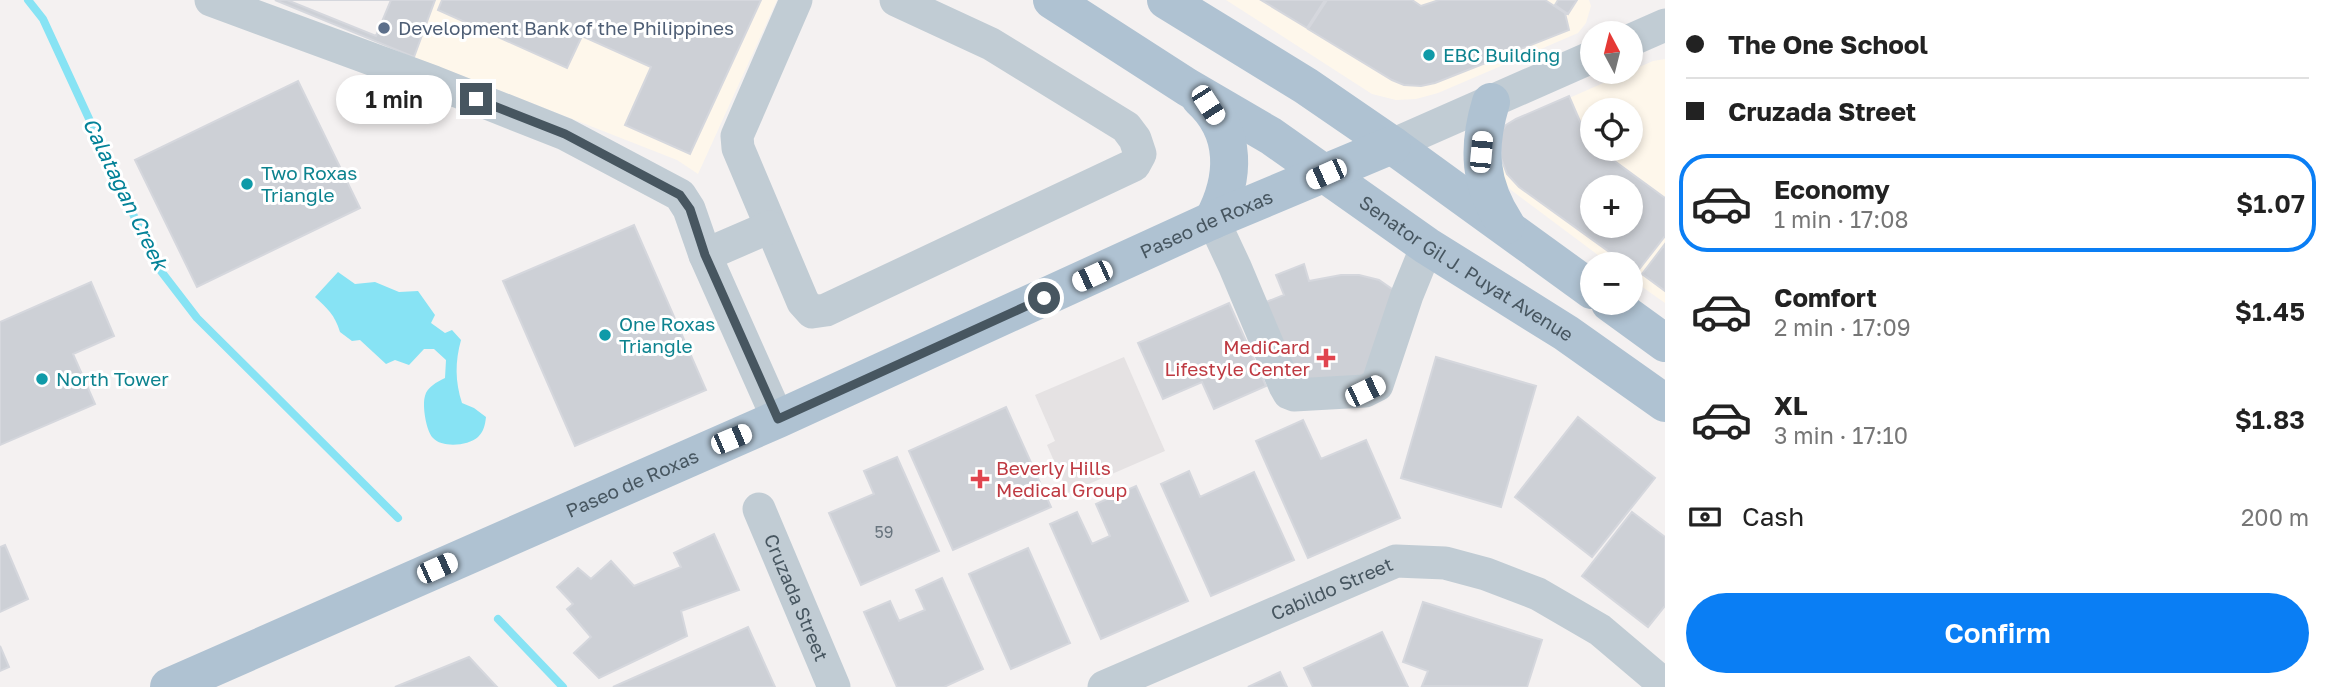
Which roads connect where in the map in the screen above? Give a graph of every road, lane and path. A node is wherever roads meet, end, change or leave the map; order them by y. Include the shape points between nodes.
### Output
1 (211, 0) edge
2 (796, 0) edge
3 (896, 0) edge
4 (1052, 0) edge
5 (1166, 0) edge
6 (1659, 0) edge
7 (1665, 4) edge
8 (1665, 25) edge
9 (1643, 35) edge
10 (1580, 62) edge
11 (1187, 87) junction
12 (1491, 102) junction
13 (1392, 145) junction
14 (1326, 174) junction
15 (1213, 220) junction
16 (770, 227) junction
17 (1508, 230) junction
18 (1427, 246) junction
19 (705, 255) junction
20 (1580, 281) edge
21 (1626, 315) edge
22 (1665, 343) edge
23 (1665, 403) edge
24 (778, 419) junction
25 (759, 509) dead end
26 (1665, 685) edge
27 (169, 687) edge
28 (834, 687) edge
29 (1104, 687) edge

1 - 19 street via 565,134 634,169 680,195 690,209
2 - 16 street via 737,136
3 - 16 street via 991,44 1126,127 1140,154 1134,164 826,310 812,312 803,302
4 - 11 main road, Senator Gil J. Puyat Avenue
5 - 13 main road
6 - 7 street
8 - 9 street
10 - 12 street, Paseo de Roxas
11 - 14 main road, Senator Gil J. Puyat Avenue
11 - 15 main road via 1208,105 1230,154 1230,177
12 - 13 street, Paseo de Roxas
12 - 17 main road via 1481,152 1483,173
13 - 14 main road, Paseo de Roxas
13 - 17 main road
14 - 15 main road, Paseo de Roxas
14 - 18 main road, Senator Gil J. Puyat Avenue
15 - 18 street via 1285,386 1294,395 1365,391 1377,385
15 - 24 main road, Paseo de Roxas
16 - 19 street
17 - 20 main road
18 - 23 main road, Senator Gil J. Puyat Avenue via 1566,333
19 - 24 street
21 - 22 main road
24 - 27 main road, Paseo de Roxas
25 - 28 street, Cruzada Street
26 - 29 street, Cabildo Street via 1601,630 1538,594 1446,563 1396,561

